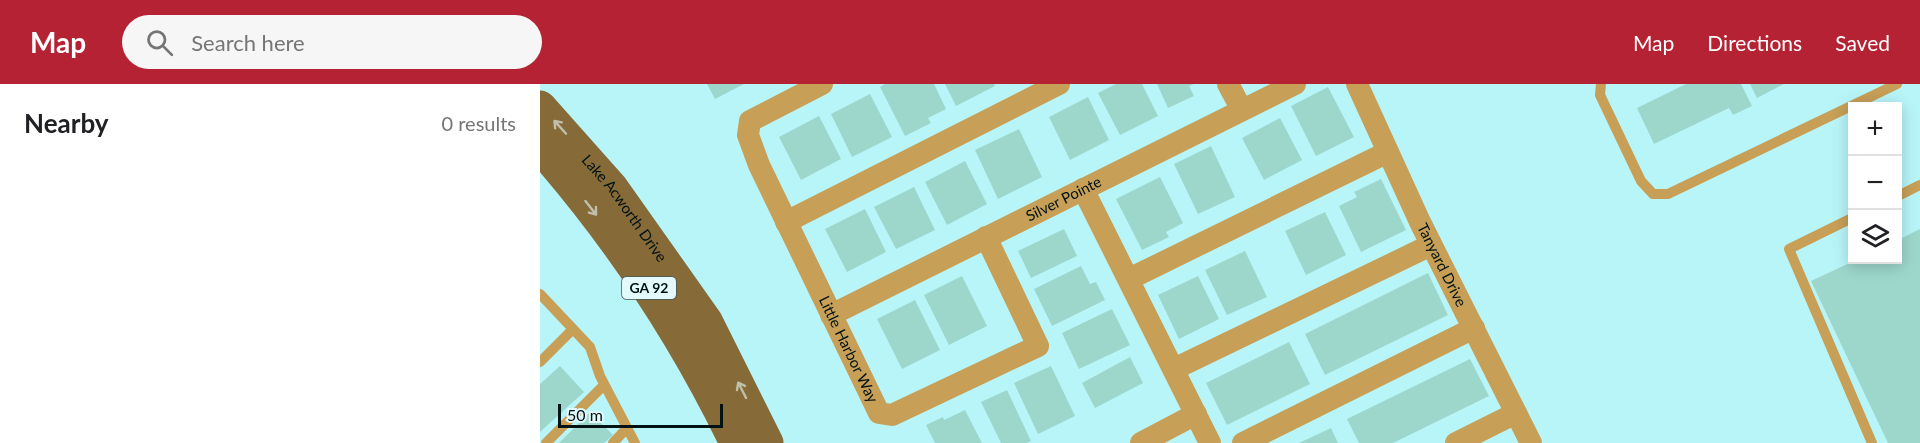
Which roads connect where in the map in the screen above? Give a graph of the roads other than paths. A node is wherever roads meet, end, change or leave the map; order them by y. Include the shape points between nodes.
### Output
1 (822, 84) edge
2 (1059, 84) edge
3 (1228, 84) edge
4 (1296, 84) edge
5 (1358, 84) edge
6 (1601, 84) edge
7 (1897, 84) edge
8 (540, 107) edge
9 (1242, 110) junction
10 (540, 147) edge
11 (1388, 152) junction
12 (1920, 185) edge
13 (1083, 189) junction
14 (1902, 194) edge
15 (1848, 220) edge
16 (786, 222) junction
17 (986, 237) junction
18 (1431, 245) junction
19 (1129, 279) junction
20 (540, 294) edge
21 (831, 315) junction
22 (573, 328) junction
23 (1474, 328) junction
24 (540, 362) edge
25 (1174, 369) junction
26 (604, 385) junction
27 (1516, 413) junction
28 (1196, 414) junction
29 (627, 428) junction
30 (546, 443) edge
31 (613, 443) edge
32 (635, 443) edge
33 (736, 443) edge
34 (767, 443) edge
35 (1141, 443) edge
36 (1210, 443) edge
37 (1243, 443) edge
38 (1456, 443) edge
39 (1531, 443) edge
40 (1872, 443) edge

1 - 16 street, Little Harbor Way via 750,121 748,135
2 - 16 street
3 - 9 street
4 - 9 street, Silver Pointe
5 - 11 street, Tanyard Drive
6 - 7 lane via 1600,95 1641,181 1653,194 1668,195
34 -> 8 main road, Lake Acworth Drive via 700,312 612,188
9 - 13 street, Silver Pointe
10 -> 33 main road, Lake Acworth Drive / GA 92 via 608,230 649,288 686,347
11 - 18 street, Tanyard Drive
11 - 19 street
12 - 14 lane
13 - 17 street, Silver Pointe
13 - 19 street
15 - 40 lane via 1789,249
16 - 21 street, Little Harbor Way
17 - 21 street, Silver Pointe
17 - 21 street, Little Harbor Way via 1038,346 892,415 879,413
18 - 23 street, Tanyard Drive
18 - 25 street
19 - 25 street
20 - 22 lane
22 - 24 lane
22 - 26 lane via 590,347
23 - 27 street, Tanyard Drive
23 - 37 street
25 - 28 street
26 - 29 lane
26 - 30 lane
27 - 38 street
27 - 39 street, Tanyard Drive
28 - 35 street
28 - 36 street
29 - 31 lane
29 - 32 lane

